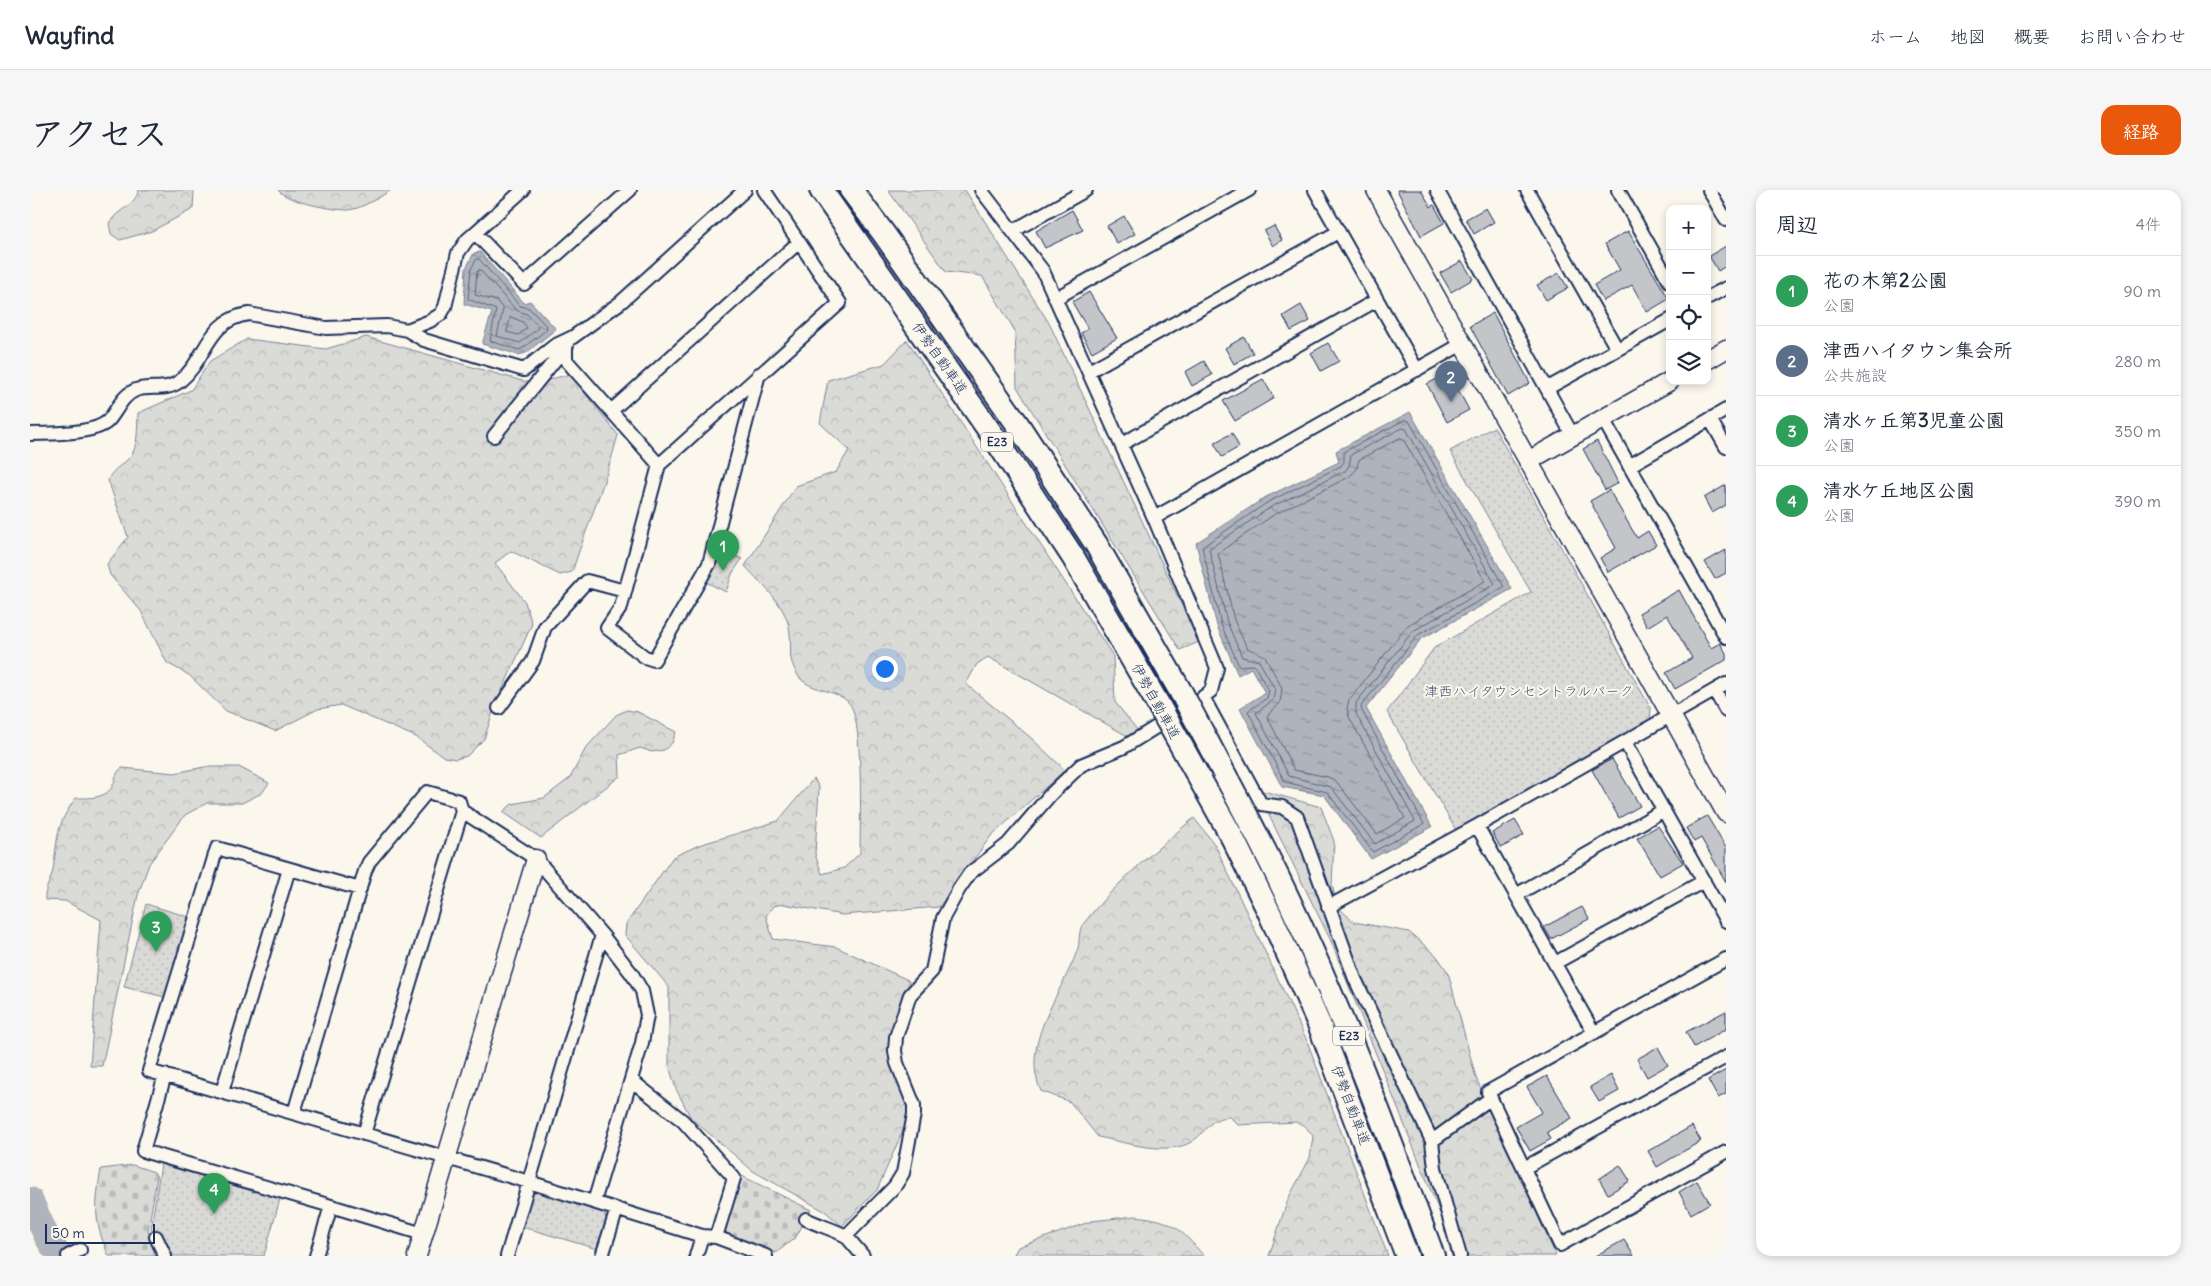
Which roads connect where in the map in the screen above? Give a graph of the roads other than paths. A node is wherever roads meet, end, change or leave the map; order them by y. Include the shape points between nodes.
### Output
1 (523, 190) edge
2 (630, 190) edge
3 (745, 190) edge
4 (764, 190) edge
5 (821, 190) edge
6 (851, 190) edge
7 (981, 190) edge
8 (1086, 190) edge
9 (1249, 190) edge
10 (1314, 190) edge
11 (1376, 190) edge
12 (1437, 190) edge
13 (1527, 190) edge
14 (1618, 190) edge
15 (1709, 190) edge
16 (1726, 220) edge
17 (1013, 231) junction
18 (1338, 232) junction
19 (475, 233) junction
20 (799, 242) junction
21 (1666, 275) edge
22 (1726, 288) edge
23 (1711, 296) edge
24 (1056, 298) junction
25 (1377, 300) junction
26 (1666, 322) edge
27 (408, 330) junction
28 (570, 342) junction
29 (1462, 344) junction
30 (1617, 349) junction
31 (1726, 349) edge
32 (1711, 358) edge
33 (1417, 370) junction
34 (1089, 371) junction
35 (759, 374) junction
36 (1666, 383) edge
37 (1548, 388) junction
38 (1726, 410) edge
39 (611, 411) junction
40 (1604, 419) junction
41 (1710, 419) junction
42 (30, 434) edge
43 (494, 436) dead end
44 (1573, 436) junction
45 (1122, 444) junction
46 (1726, 447) edge
47 (1528, 461) junction
48 (659, 465) junction
49 (1629, 466) junction
50 (1154, 518) junction
51 (625, 591) junction
52 (1726, 637) edge
53 (1726, 684) edge
54 (1714, 691) junction
55 (1193, 695) junction
56 (499, 708) dead end
57 (1726, 711) edge
58 (1671, 715) junction
59 (1625, 742) junction
60 (1664, 810) junction
61 (462, 811) junction
62 (1726, 813) edge
63 (1477, 826) junction
64 (536, 859) junction
65 (288, 869) junction
66 (1704, 881) junction
67 (360, 889) junction
68 (1516, 895) junction
69 (1328, 907) junction
70 (1726, 921) edge
71 (602, 935) junction
72 (1726, 959) edge
73 (1555, 963) junction
74 (1594, 1033) junction
75 (1726, 1057) edge
76 (165, 1075) junction
77 (631, 1080) junction
78 (222, 1092) junction
79 (1491, 1098) junction
80 (294, 1113) junction
81 (364, 1134) junction
82 (1432, 1142) junction
83 (1726, 1152) edge
84 (446, 1158) junction
85 (1524, 1168) junction
86 (529, 1182) junction
87 (594, 1202) junction
88 (331, 1206) junction
89 (617, 1209) junction
90 (806, 1219) dead end
91 (423, 1234) junction
92 (702, 1236) junction
93 (846, 1236) junction
94 (156, 1237) dead end
95 (716, 1237) junction
96 (165, 1256) edge
97 (316, 1256) edge
98 (417, 1256) edge
99 (507, 1256) edge
100 (602, 1256) edge
101 (696, 1256) edge
102 (766, 1256) edge
103 (863, 1256) edge
104 (1407, 1256) edge
105 (1433, 1256) edge
106 (1460, 1256) edge

1 - 19 street
2 - 19 street via 524,284
3 - 28 street via 621,302
4 - 20 street
5 - 104 highway, 伊勢自動車道 / E23, bridge via 998,443 1073,557 1231,835 1319,1024
6 - 55 highway, 伊勢自動車道 / E23 via 1018,425
7 - 17 street
8 - 17 street
9 - 24 street
10 - 18 street
11 - 29 street
12 - 37 street
13 - 30 street
14 - 21 street
15 - 16 street
17 - 24 street via 1043,271
18 - 25 street
18 - 34 street
19 - 27 street via 458,254 441,314
20 - 35 street via 840,303
20 - 39 street
22 - 23 street
24 - 34 street
25 - 33 street
25 - 45 street
26 - 30 street
27 - 28 street via 424,340 524,370 554,346
27 - 42 street via 387,326 326,328 242,315 216,329 180,381 166,388 137,389 130,393 107,422 98,428
28 - 39 street via 566,360
28 - 43 street
29 - 33 street
29 - 47 street
30 - 37 street
31 - 32 street
33 - 50 street
34 - 45 street
35 - 48 street
35 - 51 street via 708,564 654,660 644,657 607,628 621,607
36 - 40 street
37 - 44 street
38 - 41 street
39 - 48 street
40 - 44 street
40 - 49 street
41 - 46 street
41 - 49 street
44 - 47 street
45 - 50 street
47 - 58 street
48 - 51 street
49 - 52 street
50 - 55 street via 1217,668 1211,691
51 - 56 street via 587,581 545,627 534,661
53 - 54 street
54 - 57 street
54 - 58 street
55 - 69 street via 1261,804 1282,807 1297,817
55 - 93 street via 1124,747 1081,765 1008,844 970,873 959,889 943,918 932,971 910,995 896,1037 897,1063 914,1114 903,1173 895,1186
55 - 105 highway, 伊勢自動車道 / E23, bridge via 1335,1000
58 - 59 street
58 - 62 street
59 - 60 street
59 - 63 street
60 - 66 street
60 - 68 street
61 - 64 street
61 - 67 street via 459,800 427,792 369,862
61 - 81 street
63 - 68 street
63 - 69 street
64 - 71 street
64 - 84 street
65 - 67 street
65 - 76 street via 217,848 149,1071
65 - 78 street
66 - 70 street
66 - 73 street
67 - 80 street
68 - 73 street
69 - 82 street via 1355,979
71 - 77 street via 632,974 646,1004 648,1016
71 - 86 street
72 - 74 street
73 - 74 street
74 - 79 street via 1488,1092
75 - 85 street
76 - 78 street
76 - 88 street via 143,1150
77 - 87 street
77 - 95 street via 683,1121 734,1178
78 - 80 street
79 - 82 street
79 - 85 street
80 - 81 street
81 - 84 street
82 - 106 street via 1435,1168
83 - 85 street via 1560,1245
84 - 86 street
84 - 91 street
86 - 87 street
86 - 99 street
87 - 89 street
88 - 91 street
88 - 97 street
89 - 92 street
89 - 100 street
90 - 93 street
91 - 98 street
92 - 95 street
92 - 101 street
93 - 103 street
94 - 96 street
95 - 102 street

